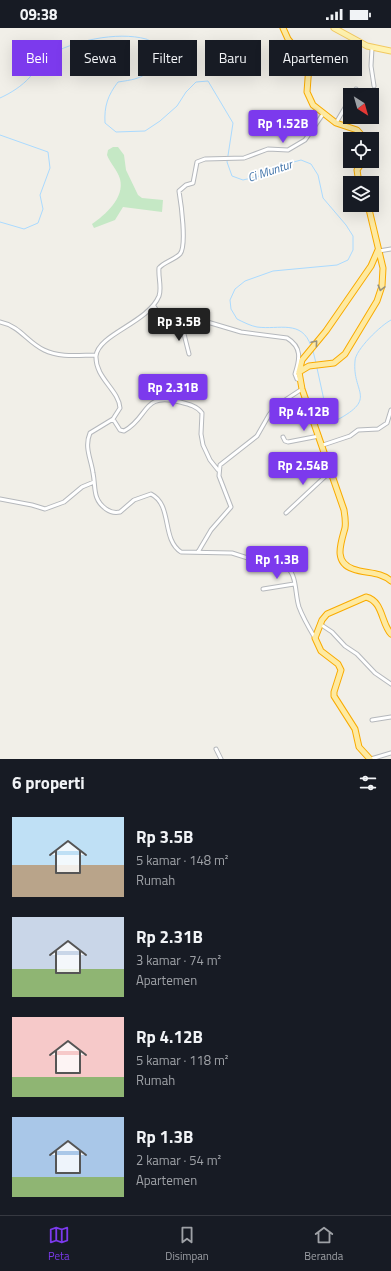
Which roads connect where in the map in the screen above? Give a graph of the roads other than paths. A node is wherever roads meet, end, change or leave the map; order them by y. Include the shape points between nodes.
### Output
1 (283, 28) edge
2 (334, 28) edge
3 (372, 48) junction
4 (391, 51) edge
5 (374, 86) dead end
6 (343, 111) edge
7 (323, 114) junction
8 (336, 123) junction
9 (360, 132) edge
10 (370, 212) edge
11 (391, 249) edge
12 (379, 250) junction
13 (154, 306) junction
14 (0, 322) edge
15 (182, 326) junction
16 (190, 354) dead end
17 (96, 355) junction
18 (299, 372) junction
19 (300, 380) junction
20 (302, 389) junction
21 (391, 410) edge
22 (113, 419) junction
23 (387, 422) junction
24 (391, 422) edge
25 (319, 436) junction
26 (283, 437) dead end
27 (323, 445) junction
28 (218, 470) junction
29 (331, 471) junction
30 (94, 482) junction
31 (0, 499) edge
32 (286, 513) dead end
33 (198, 552) junction
34 (391, 581) edge
35 (294, 584) junction
36 (263, 589) dead end
37 (320, 624) junction
38 (391, 634) edge
39 (315, 638) junction
40 (391, 684) edge
41 (391, 717) edge
42 (372, 720) dead end
43 (216, 749) dead end
44 (391, 753) edge
45 (221, 759) edge
46 (370, 759) edge

1 - 7 highway via 288,39 308,62 307,92 313,105
2 - 3 main road
3 - 4 main road
3 - 5 street
6 - 8 street
7 - 8 highway
7 - 13 street via 305,140 292,149 268,149 247,157 199,160 193,184 186,185 179,191 183,223 182,251 159,268 160,293
8 - 9 highway
10 - 12 highway
11 - 12 street
18 -> 12 highway via 305,355 326,332
12 -> 18 highway via 382,286 348,351 337,362 312,365
13 - 15 street via 160,317 168,324
13 - 17 street via 132,325 104,342
14 - 17 street via 20,330 43,350 72,355
15 - 16 street
15 - 19 street via 204,321 241,332 287,338 299,352 295,374
17 - 22 street via 100,374 120,404 119,412
18 - 19 highway
19 - 20 highway
20 - 25 highway
20 - 28 street via 276,406 257,436 223,461
21 - 23 street
22 - 28 street via 120,430 124,431 151,403 159,399 168,399 194,407 202,413 201,434 205,451
22 - 30 street via 89,435 88,449
23 - 24 street
23 - 27 street via 373,431 358,430 350,436
25 - 26 street via 288,442
25 - 27 highway
27 - 29 highway
28 - 33 street via 231,507 211,530
29 - 32 street
29 - 34 highway via 345,517 345,529 339,550 342,561 354,570 378,574
30 - 31 street via 82,487 64,502 46,509
30 - 33 street via 97,500 112,512 120,512 143,496 151,494 156,497 164,509 176,547 181,552
33 - 35 street via 232,553 288,568
35 - 36 street
35 - 39 street via 302,616
37 - 38 highway via 327,614 366,597 373,600 380,609
37 - 39 highway
37 - 40 street via 357,654 374,673
39 - 46 highway via 321,650 340,666 341,674 334,696 355,729 359,747
41 - 42 street
43 - 45 street
44 - 46 street

